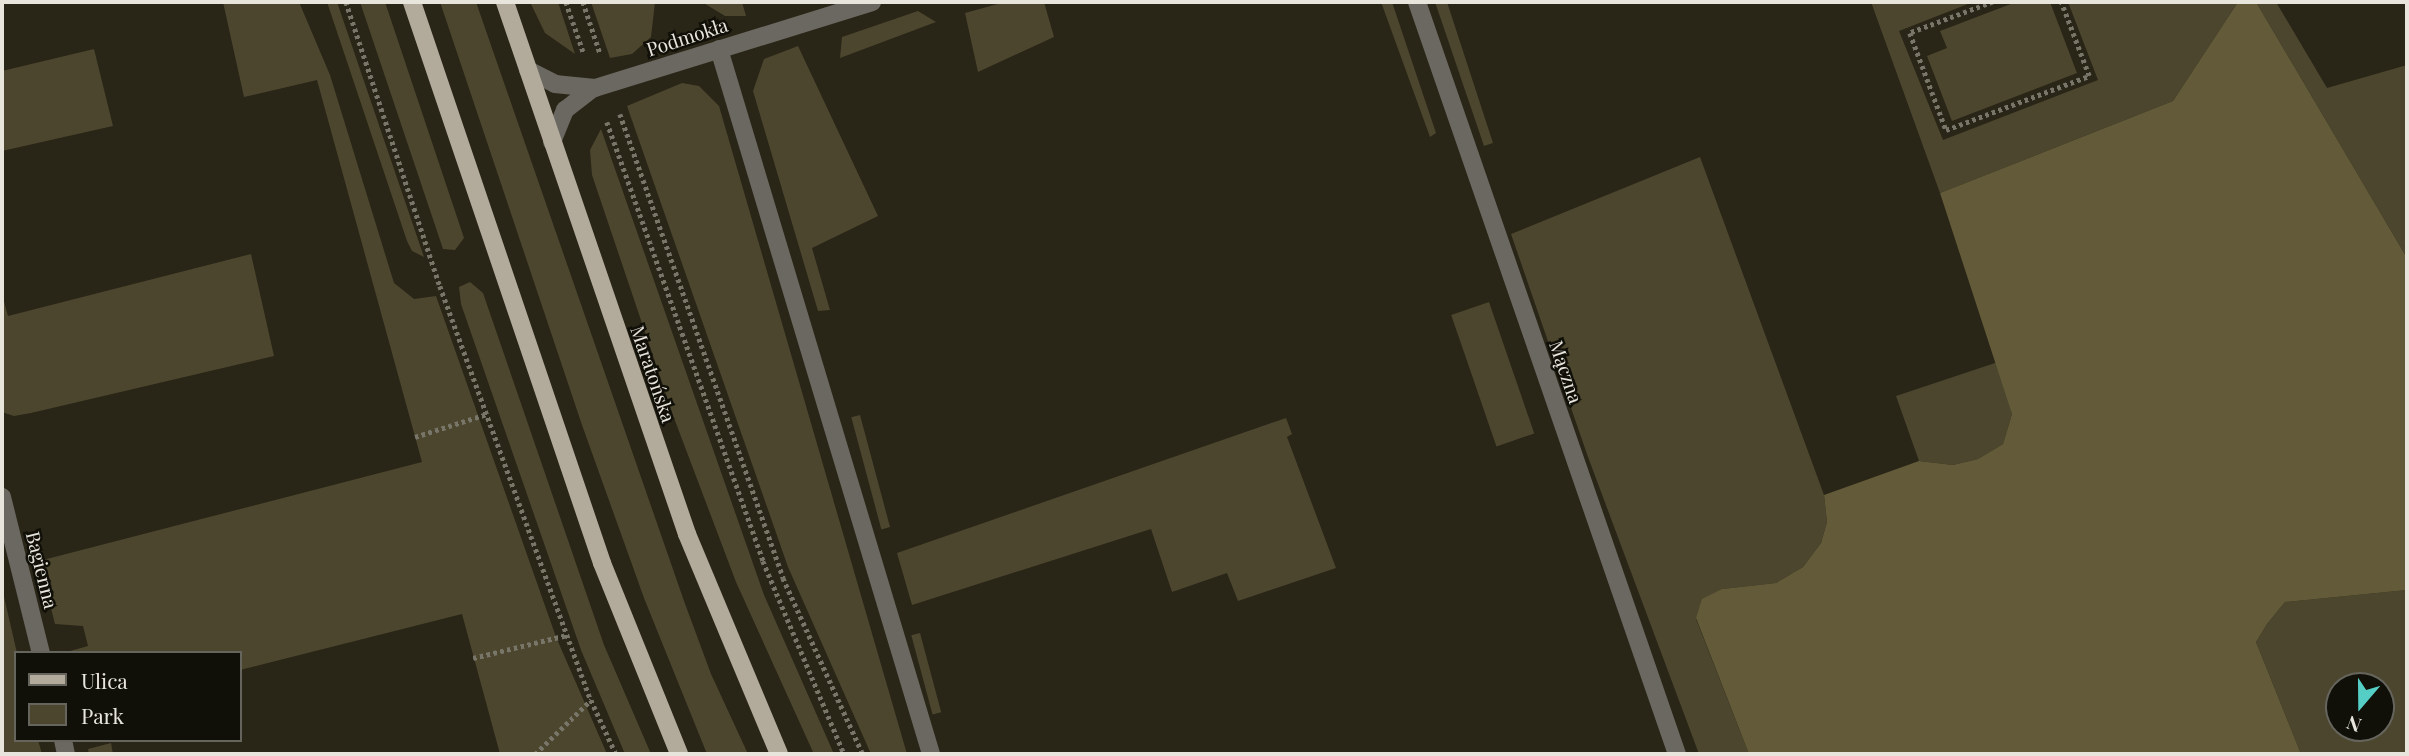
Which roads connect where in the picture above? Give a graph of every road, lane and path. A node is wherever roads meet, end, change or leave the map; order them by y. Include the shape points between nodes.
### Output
1 (346, 2) edge
2 (412, 2) edge
3 (505, 2) edge
4 (566, 2) edge
5 (583, 2) edge
6 (872, 2) edge
7 (1417, 2) edge
8 (1993, 2) edge
9 (2061, 2) edge
10 (719, 48) junction
11 (528, 70) junction
12 (602, 86) junction
13 (552, 142) junction
14 (487, 414) junction
15 (415, 436) dead end
16 (2, 497) edge
17 (567, 635) junction
18 (40, 651) edge
19 (473, 658) dead end
20 (591, 700) junction
21 (535, 754) edge
22 (616, 754) edge
23 (678, 754) edge
24 (779, 754) edge
25 (844, 754) edge
26 (863, 754) edge
27 (931, 754) edge
28 (1676, 754) edge

1 - 14 path
2 - 23 main road via 602,563
3 - 11 main road, Maratońska
4 - 12 path
5 - 12 path
6 - 10 street, Podmokła
7 - 28 street, Mączna
8 - 9 path via 1910,33 1946,130 2089,76
10 - 12 street, Podmokła
10 - 27 street
11 - 12 street, Podmokła via 555,84
11 - 13 main road, Maratońska
12 - 13 street, Podmokła via 565,110
12 - 25 path via 763,561
12 - 26 path via 783,578
13 - 24 main road, Maratońska via 687,534
14 - 15 path
14 - 17 path
16 - 18 street, Bagienna
17 - 19 path
17 - 20 path
20 - 21 path
20 - 22 path

